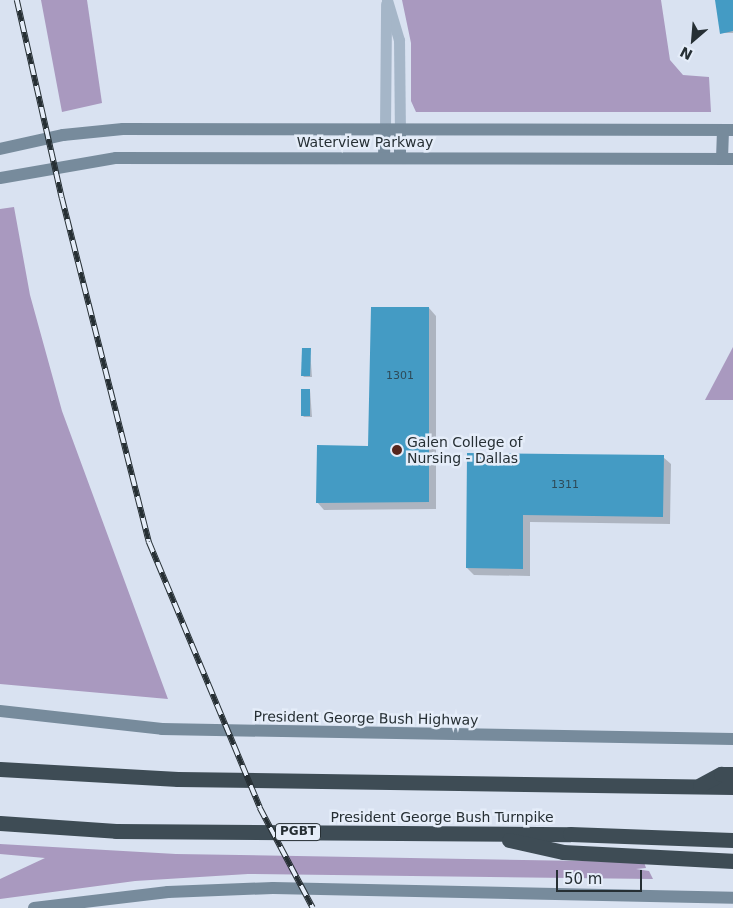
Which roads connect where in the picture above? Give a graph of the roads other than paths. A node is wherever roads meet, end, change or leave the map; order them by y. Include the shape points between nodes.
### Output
1 (387, 0) edge
2 (385, 130) junction
3 (400, 130) junction
4 (728, 130) edge
5 (0, 149) edge
6 (384, 156) junction
7 (400, 157) junction
8 (727, 159) edge
9 (0, 178) edge
10 (0, 711) edge
11 (733, 739) edge
12 (0, 769) edge
13 (733, 774) edge
14 (698, 786) junction
15 (733, 787) edge
16 (0, 823) edge
17 (480, 834) junction
18 (733, 840) edge
19 (733, 861) edge
20 (733, 898) edge
21 (34, 908) edge

1 - 2 street
1 - 3 street via 399,40
2 - 3 main road, Waterview Parkway
2 - 5 main road, Waterview Parkway via 123,129 63,135
2 - 6 main road
3 - 4 main road, Waterview Parkway
3 - 7 main road
4 - 8 main road
6 - 7 main road, Waterview Parkway
6 - 9 main road, Waterview Parkway via 116,158
7 - 8 main road, Waterview Parkway
10 - 11 main road, President George Bush Highway via 162,729
12 - 14 highway via 178,780
13 - 14 highway via 721,774
14 - 15 highway
16 - 17 highway, President George Bush Turnpike / PGBT via 116,830
17 - 18 highway, President George Bush Turnpike / PGBT
17 - 19 highway via 563,852
20 - 21 main road via 273,888 168,892

